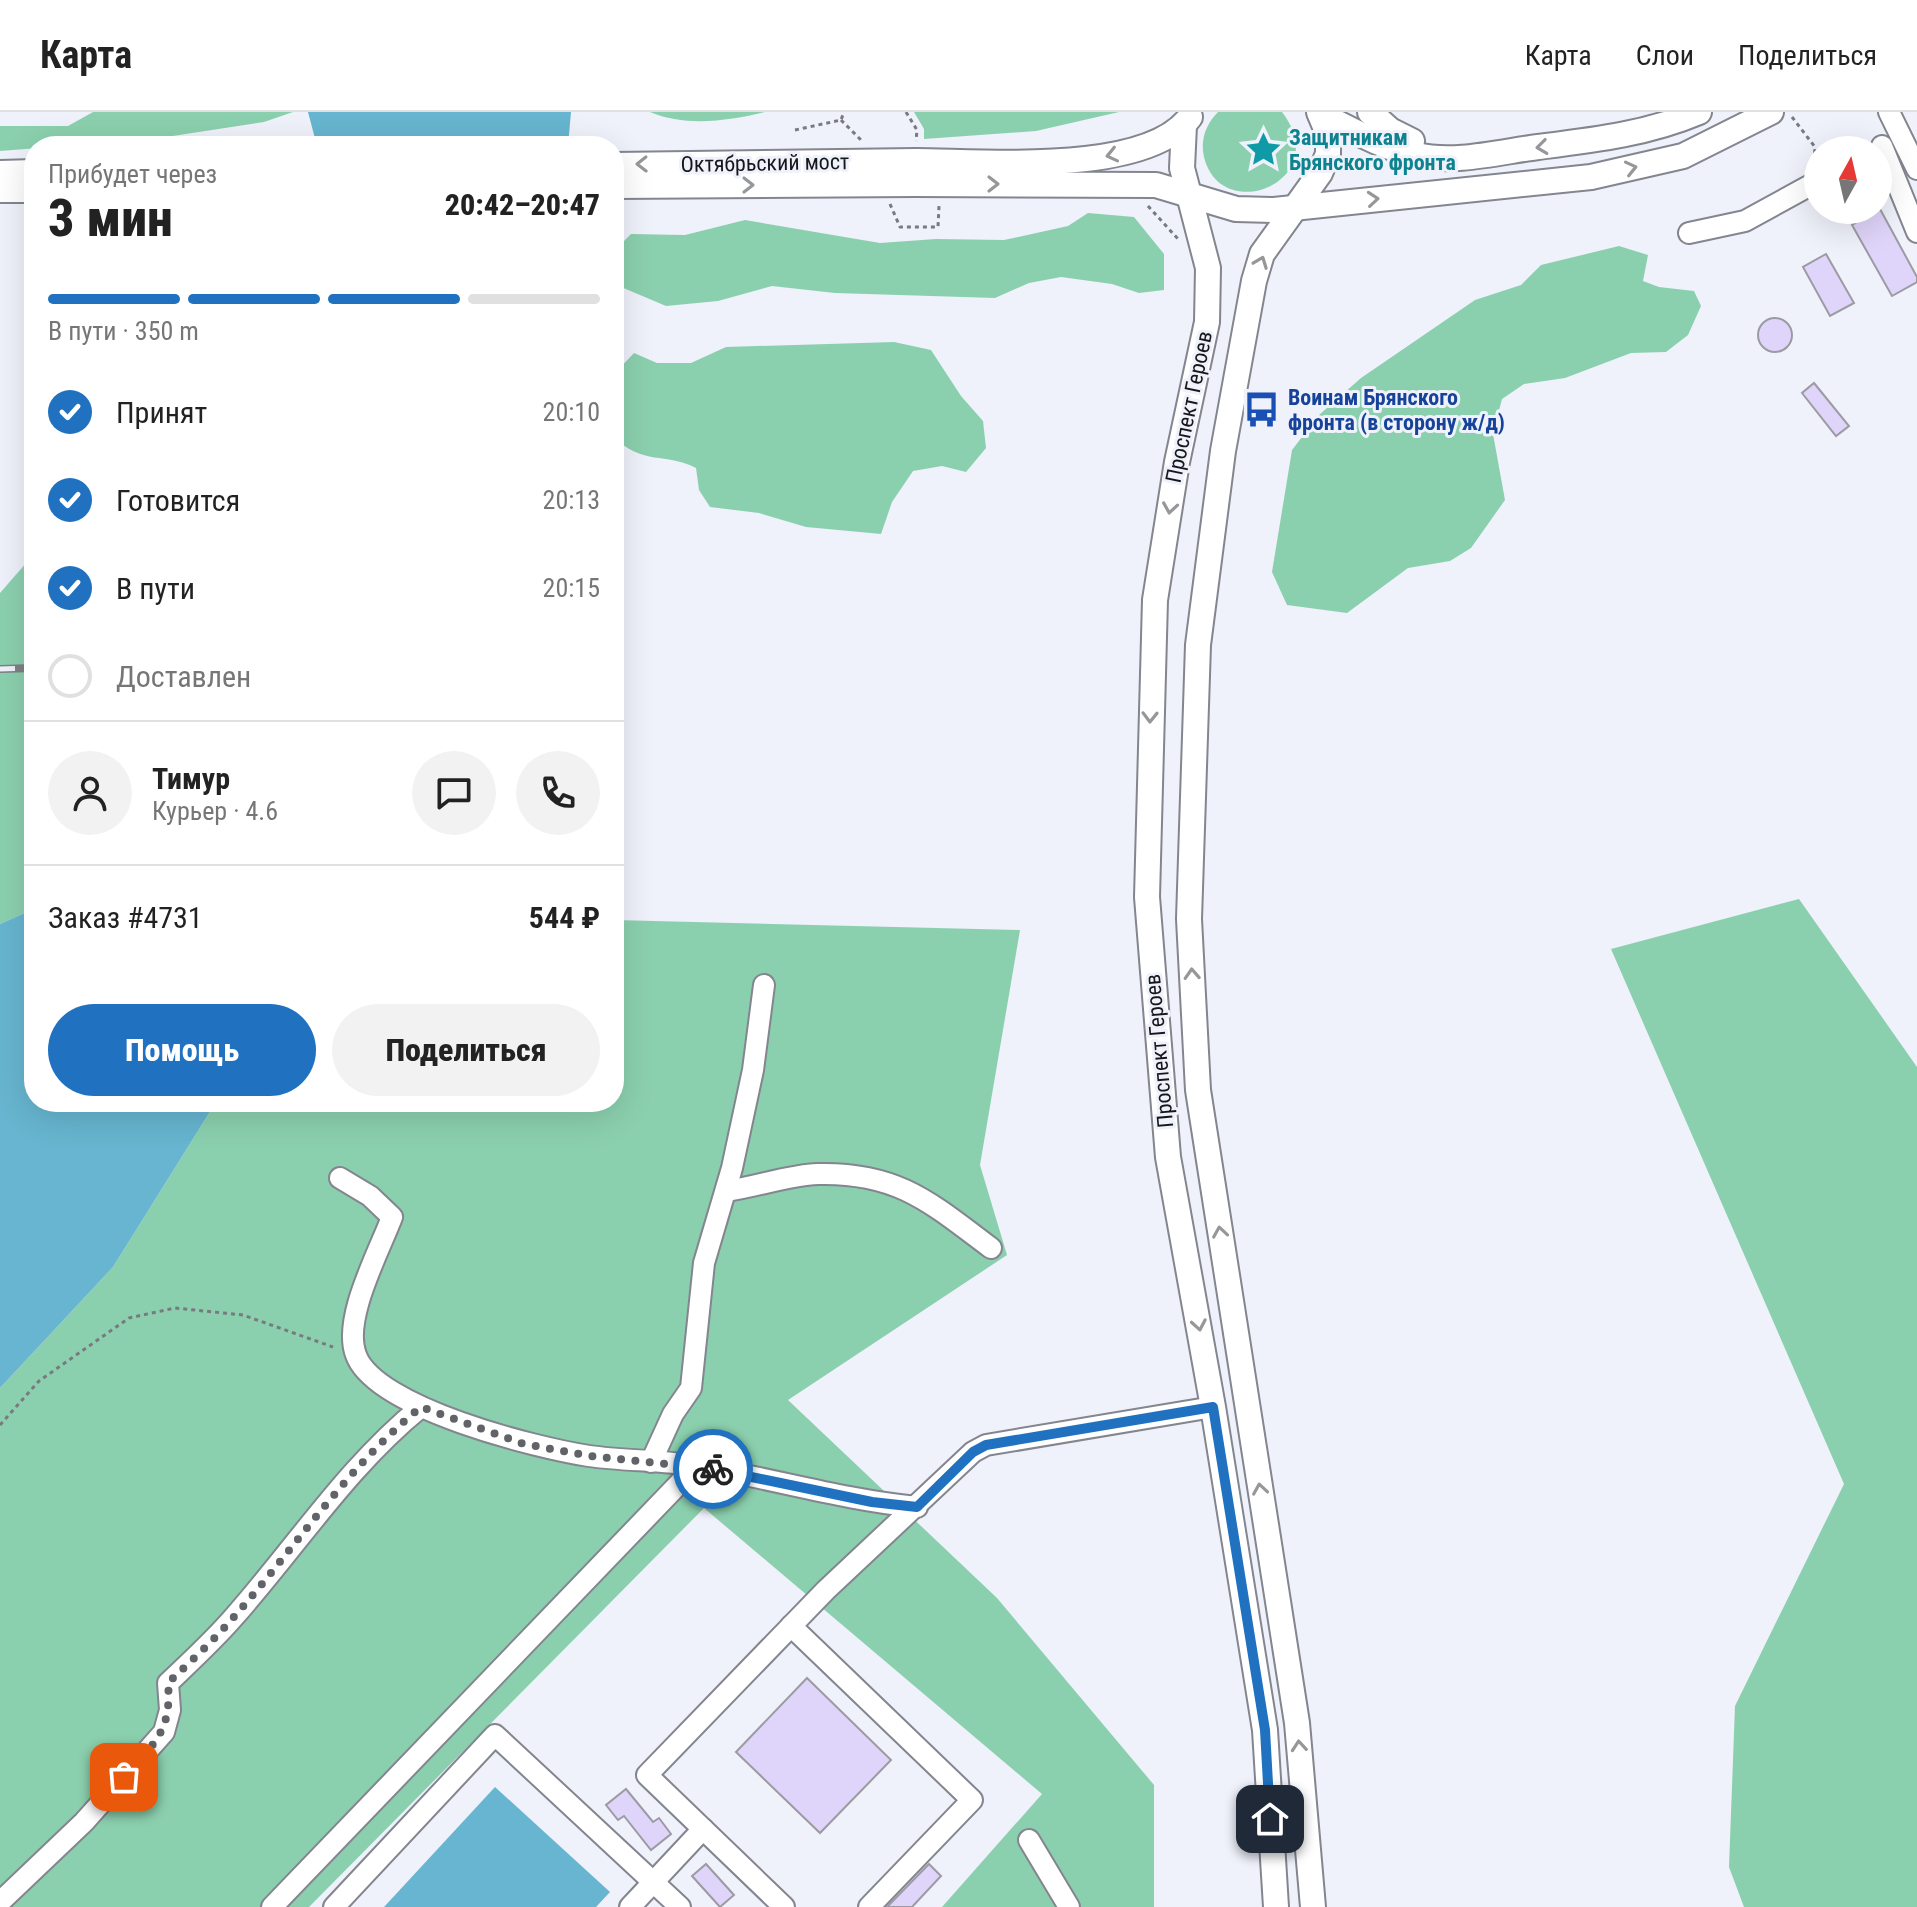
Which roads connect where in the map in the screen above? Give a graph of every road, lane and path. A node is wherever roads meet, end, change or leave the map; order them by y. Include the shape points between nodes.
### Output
1 (844, 112) edge
2 (906, 112) edge
3 (1370, 112) edge
4 (1699, 112) edge
5 (1889, 112) edge
6 (1319, 113) edge
7 (1782, 114) edge
8 (1189, 119) edge
9 (795, 130) dead end
10 (1804, 136) edge
11 (1886, 136) edge
12 (1892, 149) edge
13 (1507, 153) junction
14 (1892, 163) edge
15 (916, 164) junction
16 (624, 165) edge
17 (1917, 169) edge
18 (24, 172) edge
19 (0, 173) edge
20 (624, 185) edge
21 (1804, 189) edge
22 (0, 190) edge
23 (24, 190) edge
24 (1192, 194) junction
25 (939, 202) dead end
26 (1147, 205) dead end
27 (1296, 205) junction
28 (938, 227) dead end
29 (1917, 232) edge
30 (1689, 233) dead end
31 (1182, 245) dead end
32 (764, 985) dead end
33 (340, 1178) dead end
34 (726, 1191) junction
35 (991, 1248) dead end
36 (356, 1356) junction
37 (421, 1407) junction
38 (1213, 1407) junction
39 (0, 1425) edge
40 (651, 1462) junction
41 (696, 1466) junction
42 (917, 1507) junction
43 (791, 1626) junction
44 (703, 1829) junction
45 (1029, 1840) dead end
46 (653, 1882) junction
47 (0, 1902) edge
48 (272, 1907) edge
49 (334, 1907) edge
50 (630, 1907) edge
51 (680, 1907) edge
52 (784, 1907) edge
53 (869, 1907) edge
54 (1069, 1907) edge
55 (1276, 1907) edge
56 (1313, 1907) edge

1 - 9 path via 841,120
2 - 15 path via 917,130
3 - 13 main road via 1396,134 1420,144 1444,149 1493,147
4 -> 13 main road via 1624,136
5 - 11 street
6 - 13 main road via 1416,156
6 - 27 main road, Проспект Героев via 1328,134 1328,154
7 - 10 path
27 -> 7 main road via 1591,177 1683,156
8 -> 15 main road via 1156,142 1085,160
8 - 24 main road, Проспект Героев via 1182,168
12 - 17 street
14 - 29 street
15 -> 16 main road, Октябрьский мост, bridge
20 -> 15 main road, Октябрьский мост, bridge
15 -> 24 main road via 1156,185
18 - 19 main road
21 - 30 street via 1745,221
22 - 23 main road
24 - 27 main road via 1252,212
24 -> 38 main road, Проспект Героев via 1208,268 1207,322 1155,600 1147,897 1168,1157
25 - 28 path
26 - 31 path
56 -> 27 main road, Проспект Героев via 1297,1723 1198,1090 1189,919 1198,645 1223,451 1262,254
32 - 34 street via 753,1070
33 - 36 street via 392,1217 353,1320
34 - 35 street via 816,1174 869,1178 914,1191
34 - 40 street via 704,1263 691,1388
36 - 37 street via 377,1383
36 - 39 path via 243,1315 175,1308 129,1318 39,1381
37 - 40 street via 524,1444
37 - 47 street via 346,1478 233,1618 168,1683 170,1710 164,1732 84,1822
38 - 42 street via 986,1445
38 - 55 main road, Проспект Героев via 1265,1730
40 - 41 street
41 - 42 street
41 - 48 street
42 - 43 street
43 - 44 street via 647,1775
43 - 53 street via 972,1800
44 - 46 street
44 - 52 street
45 - 54 street
46 - 49 street via 495,1735
46 - 50 street
46 - 51 street

